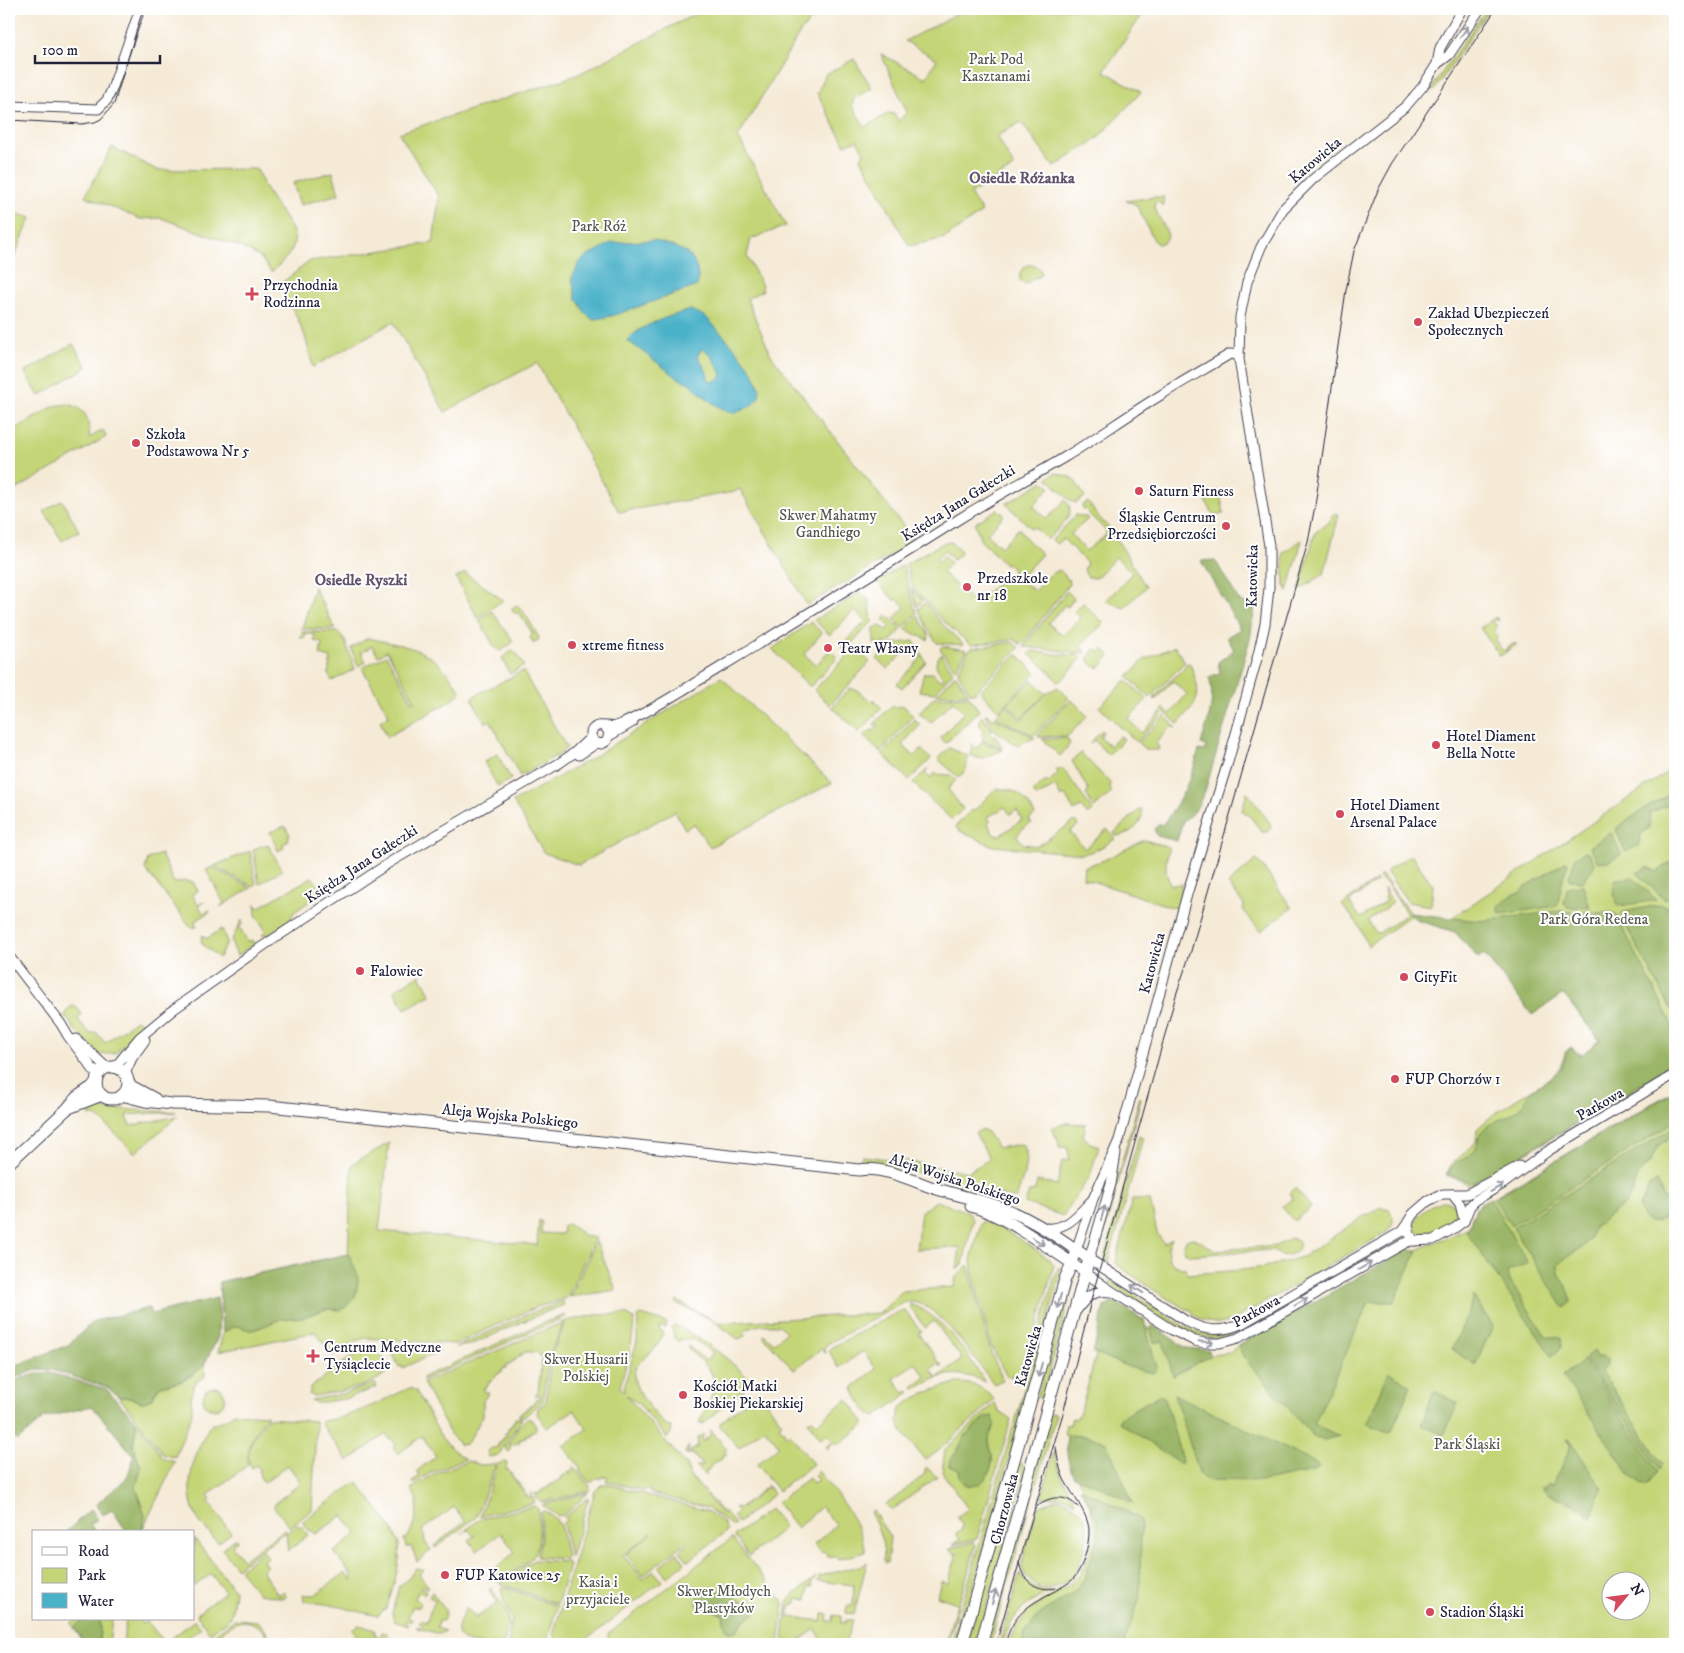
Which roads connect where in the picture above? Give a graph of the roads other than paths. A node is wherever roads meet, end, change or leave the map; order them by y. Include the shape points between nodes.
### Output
1 (140, 9) edge
2 (1462, 9) edge
3 (1480, 9) edge
4 (1437, 64) junction
5 (9, 106) edge
6 (1239, 355) junction
7 (607, 732) junction
8 (594, 740) junction
9 (9, 956) edge
10 (1675, 1074) edge
11 (111, 1075) junction
12 (122, 1095) junction
13 (102, 1096) junction
14 (158, 1102) junction
15 (67, 1109) junction
16 (1117, 1148) junction
17 (1539, 1157) junction
18 (9, 1163) edge
19 (859, 1170) junction
20 (1452, 1194) junction
21 (1093, 1199) junction
22 (1464, 1221) junction
23 (1407, 1224) junction
24 (1040, 1227) junction
25 (1414, 1241) junction
26 (1077, 1250) junction
27 (1089, 1259) junction
28 (1072, 1263) junction
29 (1085, 1273) junction
30 (1115, 1293) junction
31 (1072, 1316) junction
32 (1054, 1382) joint
33 (1017, 1450) junction
34 (1034, 1454) junction
35 (998, 1519) joint
36 (962, 1644) edge
37 (981, 1644) edge

1 - 5 street via 112,89 98,109
2 - 4 street, Katowicka via 1440,48
4 -> 3 street, Katowicka via 1449,55
4 - 6 street, Katowicka via 1406,106 1313,179 1279,215 1247,282 1240,317
6 - 7 street, Księdza Jana Gałeczki via 1230,354 1160,395 1064,458 644,713
6 - 16 street, Katowicka via 1269,546 1268,610 1260,648 1185,900
7 - 8 street via 605,742
7 - 8 street via 600,726 594,728
8 - 11 street, Księdza Jana Gałeczki via 584,753 558,764 392,861 263,946 187,1001
9 - 11 street via 62,1025
10 - 17 street, Parkowa
11 - 12 main road via 125,1091
11 - 13 main road via 97,1088
11 - 14 main road, Aleja Wojska Polskiego
11 - 15 main road, Księdza Jana Gałeczki via 77,1097
12 - 13 main road, Księdza Jana Gałeczki via 112,1099
12 - 14 main road, Aleja Wojska Polskiego
13 - 15 main road, Księdza Jana Gałeczki
14 - 19 main road, Aleja Wojska Polskiego via 292,1108
15 - 18 main road, Księdza Jana Gałeczki
16 - 21 street, Katowicka
27 -> 16 street, Katowicka via 1111,1184
17 - 20 street, Parkowa via 1467,1194
22 -> 17 street, Parkowa via 1474,1202
19 - 24 main road, Aleja Wojska Polskiego via 868,1168 916,1180 997,1206
19 -> 28 main road, Aleja Wojska Polskiego via 983,1209
20 - 22 street via 1460,1204
20 - 23 street via 1428,1201
21 - 24 street via 1067,1225
21 - 26 street, Katowicka
22 - 25 street via 1437,1238
23 - 25 street via 1409,1236
23 -> 27 street, Parkowa via 1401,1232 1281,1301 1240,1324 1224,1329 1194,1326
24 - 26 main road, Aleja Wojska Polskiego
30 -> 25 street, Parkowa via 1182,1336 1204,1343 1220,1343 1238,1338 1403,1244
26 - 27 main road, Aleja Wojska Polskiego
26 - 28 street, Katowicka
27 - 29 main road, Katowicka
28 - 29 street, Aleja Wojska Polskiego
28 -> 33 main road, Katowicka
29 - 30 street, Parkowa
29 - 31 main road, Katowicka
30 - 31 street via 1103,1291 1089,1295
31 - 32 main road, Katowicka
32 - 34 main road, Chorzowska
33 - 34 main road
33 - 35 main road, Katowicka
37 -> 34 main road, Chorzowska
35 - 36 main road, Chorzowska

